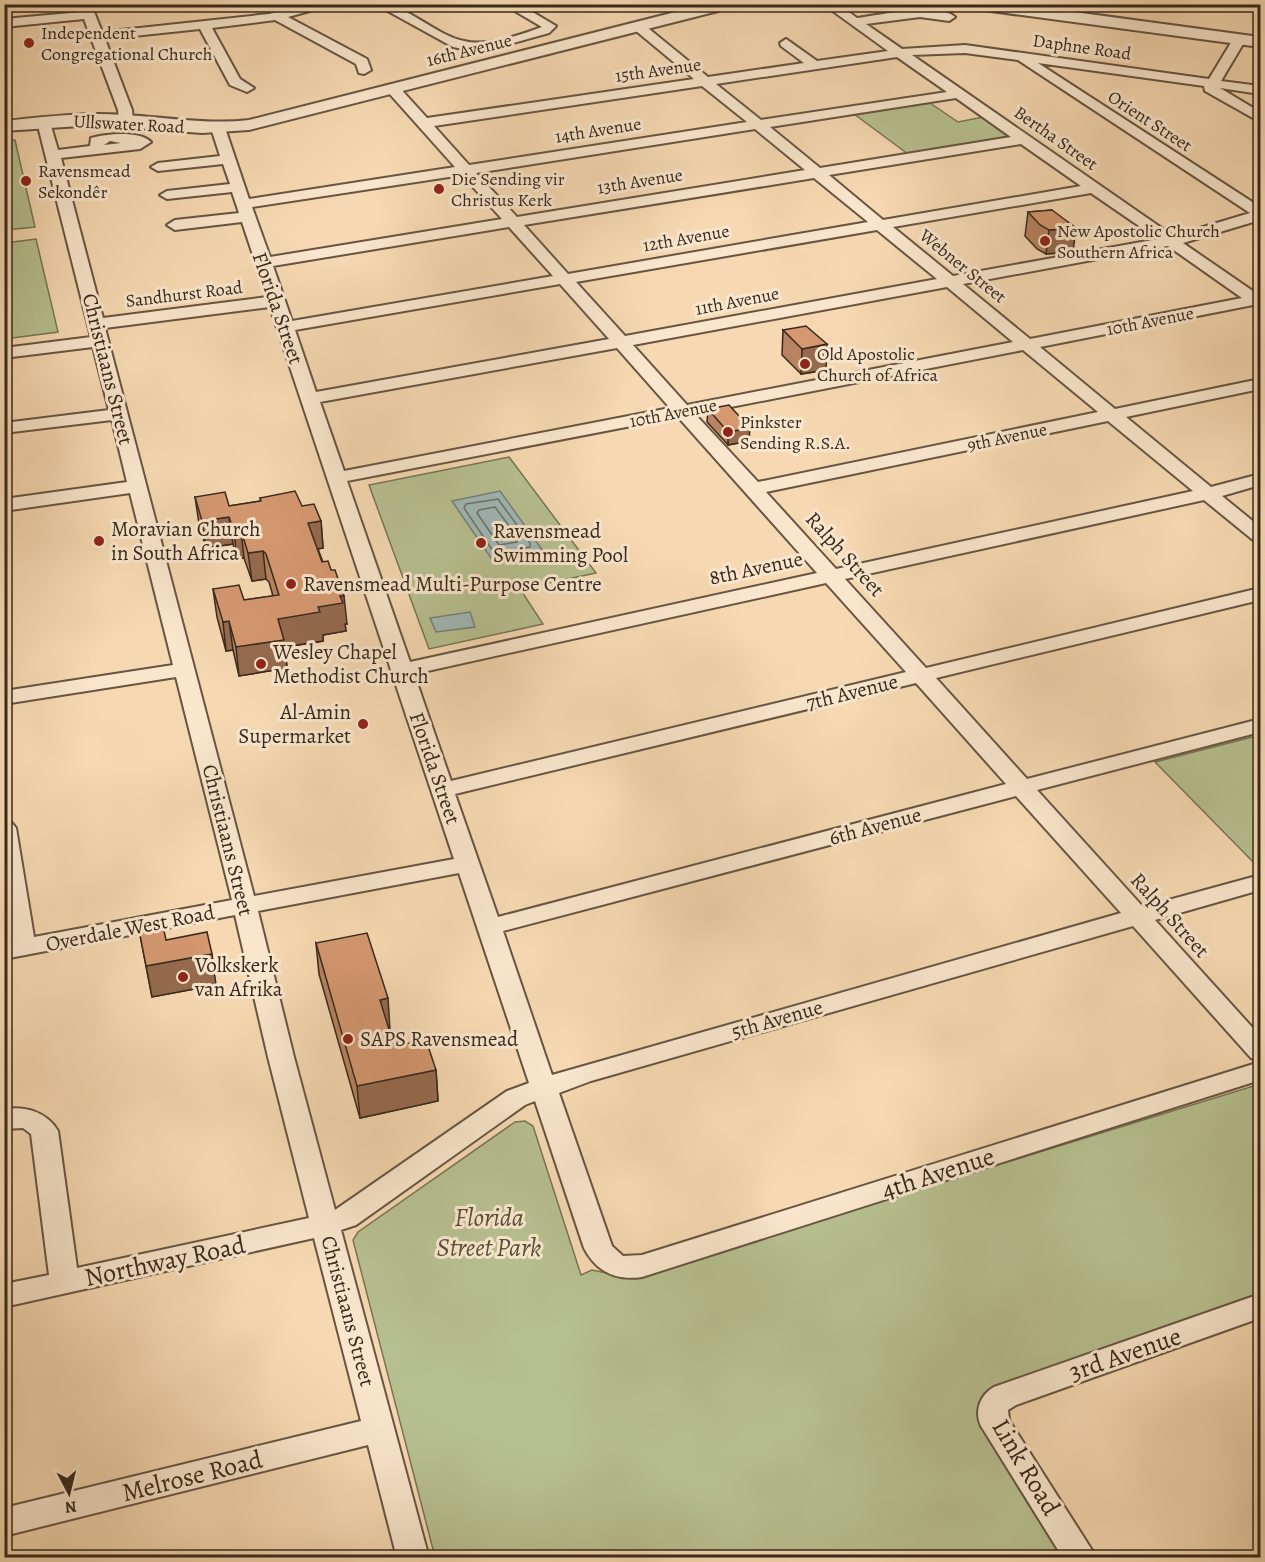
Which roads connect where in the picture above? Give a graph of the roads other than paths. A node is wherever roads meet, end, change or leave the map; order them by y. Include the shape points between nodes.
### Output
1 (329, 4) edge
2 (381, 4) edge
3 (509, 4) edge
4 (728, 4) edge
5 (829, 4) edge
6 (976, 4) edge
7 (87, 10) edge
8 (278, 17) junction
9 (950, 17) dead end
10 (853, 22) junction
11 (4, 23) edge
12 (204, 25) junction
13 (639, 27) junction
14 (97, 36) junction
15 (1240, 39) junction
16 (1260, 42) edge
17 (786, 43) dead end
18 (899, 53) junction
19 (1025, 58) junction
20 (815, 65) junction
21 (364, 70) dead end
22 (707, 81) junction
23 (1212, 83) junction
24 (247, 88) dead end
25 (393, 89) junction
26 (1260, 90) edge
27 (958, 94) junction
28 (1260, 118) edge
29 (126, 121) junction
30 (44, 122) junction
31 (423, 123) junction
32 (760, 125) junction
33 (4, 126) edge
34 (218, 128) junction
35 (1024, 139) junction
36 (98, 150) dead end
37 (53, 155) junction
38 (228, 159) junction
39 (158, 167) dead end
40 (466, 170) junction
41 (818, 172) junction
42 (1094, 188) junction
43 (167, 195) dead end
44 (243, 203) junction
45 (1260, 214) edge
46 (513, 222) junction
47 (881, 224) junction
48 (175, 225) dead end
49 (1172, 241) junction
50 (263, 263) junction
51 (564, 279) junction
52 (951, 282) junction
53 (276, 301) junction
54 (1258, 302) edge
55 (285, 327) junction
56 (98, 333) junction
57 (621, 343) junction
58 (1028, 345) junction
59 (4, 353) edge
60 (1260, 384) edge
61 (309, 399) junction
62 (683, 411) junction
63 (119, 414) junction
64 (1113, 415) junction
65 (4, 428) edge
66 (336, 478) junction
67 (1260, 479) edge
68 (138, 486) junction
69 (753, 489) junction
70 (1208, 493) junction
71 (4, 505) edge
72 (1260, 536) edge
73 (832, 576) junction
74 (1260, 594) edge
75 (185, 669) junction
76 (402, 670) junction
77 (921, 675) junction
78 (4, 698) edge
79 (1260, 725) edge
80 (1022, 787) junction
81 (442, 790) junction
82 (4, 828) edge
83 (467, 864) junction
84 (1260, 882) edge
85 (245, 906) junction
86 (1139, 917) junction
87 (489, 927) junction
88 (14, 950) edge
89 (1260, 1052) edge
90 (1260, 1071) edge
91 (543, 1088) junction
92 (4, 1119) edge
93 (325, 1226) junction
94 (614, 1265) joint
95 (65, 1283) junction
96 (4, 1296) edge
97 (1260, 1306) edge
98 (993, 1407) joint
99 (380, 1429) junction
100 (4, 1522) edge
101 (413, 1557) edge
102 (1081, 1557) edge

1 - 8 street
2 - 3 street via 463,45 483,45 550,26
4 - 13 street, 16th Avenue
5 - 10 street, Bertha Street
6 - 15 street
7 - 11 street
7 - 14 street
8 - 12 street
8 - 21 street via 362,62
9 - 10 street via 920,13
10 - 18 street, Bertha Street
12 - 14 street
12 - 24 street via 235,82
13 - 22 street, Webner Street
13 - 25 street, 16th Avenue
14 - 29 street
15 - 16 street
15 - 23 street
17 - 20 street
18 - 19 street, Daphne Road via 944,48
18 - 20 street, 15th Avenue
18 - 27 street, Bertha Street
19 - 23 street, Daphne Road
19 - 45 street, Orient Street via 1023,61
20 - 22 street, 15th Avenue
22 - 31 street, 15th Avenue
22 - 32 street, Webner Street
23 - 26 street, Daphne Road
23 - 28 street via 1210,88
25 - 31 street, Ralph Street
25 - 34 street, 16th Avenue via 258,123
27 - 32 street, 14th Avenue
27 - 35 street, Bertha Street
29 - 30 street, Ullswater Road
29 - 34 street, Ullswater Road
30 - 33 street, Ullswater Road
30 - 37 street, Christiaans Street
31 - 40 street, Ralph Street
32 - 40 street, 14th Avenue
32 - 41 street, Webner Street
34 - 38 street, Florida Street
35 - 41 street, 13th Avenue
35 - 42 street, Bertha Street
36 - 37 street
37 - 56 street, Christiaans Street
38 - 39 street
38 - 44 street, Florida Street
40 - 44 street, 14th Avenue
40 - 46 street, Ralph Street
41 - 46 street, 13th Avenue
41 - 47 street, Webner Street
42 - 47 street, 12th Avenue
42 - 49 street, Bertha Street
43 - 44 street
44 - 48 street
44 - 50 street, Florida Street
45 - 49 street, 11th Avenue
46 - 50 street, 13th Avenue
46 - 51 street, Ralph Street
47 - 51 street, 12th Avenue
47 - 52 street, Webner Street
49 - 52 street, 11th Avenue
49 - 54 street, Bertha Street
50 - 53 street, Florida Street
51 - 55 street, 12th Avenue
51 - 57 street, Ralph Street
52 - 57 street, 11th Avenue
52 - 58 street, Webner Street
53 - 55 street, Florida Street
53 - 56 street, Sandhurst Road
54 - 58 street, 10th Avenue
55 - 61 street, Florida Street
56 - 59 street, Sandhurst Road
56 - 63 street, Christiaans Street
57 - 61 street, 11th Avenue
57 - 62 street, Ralph Street
58 - 62 street, 10th Avenue
58 - 64 street, Webner Street
60 - 64 street, 9th Avenue
61 - 66 street, Florida Street
62 - 66 street, 10th Avenue
62 - 69 street, Ralph Street
63 - 65 street
63 - 68 street, Christiaans Street
64 - 69 street, 9th Avenue
64 - 70 street, Webner Street
66 - 76 street, Florida Street
67 - 70 street, 8th Avenue
68 - 71 street
68 - 75 street, Christiaans Street
69 - 73 street, Ralph Street
70 - 72 street, Webner Street
70 - 73 street, 8th Avenue
73 - 76 street, 8th Avenue
73 - 77 street, Ralph Street
74 - 77 street, 7th Avenue
75 - 78 street
75 - 85 street, Christiaans Street
76 - 81 street, Florida Street
77 - 80 street, Ralph Street
77 - 81 street, 7th Avenue
79 - 80 street, 6th Avenue
80 - 86 street, Ralph Street
80 - 87 street, 6th Avenue
81 - 83 street, Florida Street
82 - 88 street
83 - 85 street, Overdale West Road
83 - 87 street, Florida Street
84 - 86 street, 5th Avenue
85 - 88 street, Overdale West Road
85 - 93 street, Christiaans Street
86 - 89 street, Ralph Street
86 - 91 street, 5th Avenue
87 - 91 street, Florida Street
90 - 94 street, 4th Avenue via 642,1266
91 - 93 street, 5th Avenue via 516,1098 346,1217
91 - 94 street, Florida Street via 598,1248
92 - 95 street via 27,1119 44,1131
93 - 95 street, Northway Road
93 - 99 street, Christiaans Street
95 - 96 street, Northway Road
97 - 98 street, 3rd Avenue via 1005,1396
98 - 102 street, Link Road via 996,1426
99 - 100 street, Melrose Road
99 - 101 street, Christiaans Street

